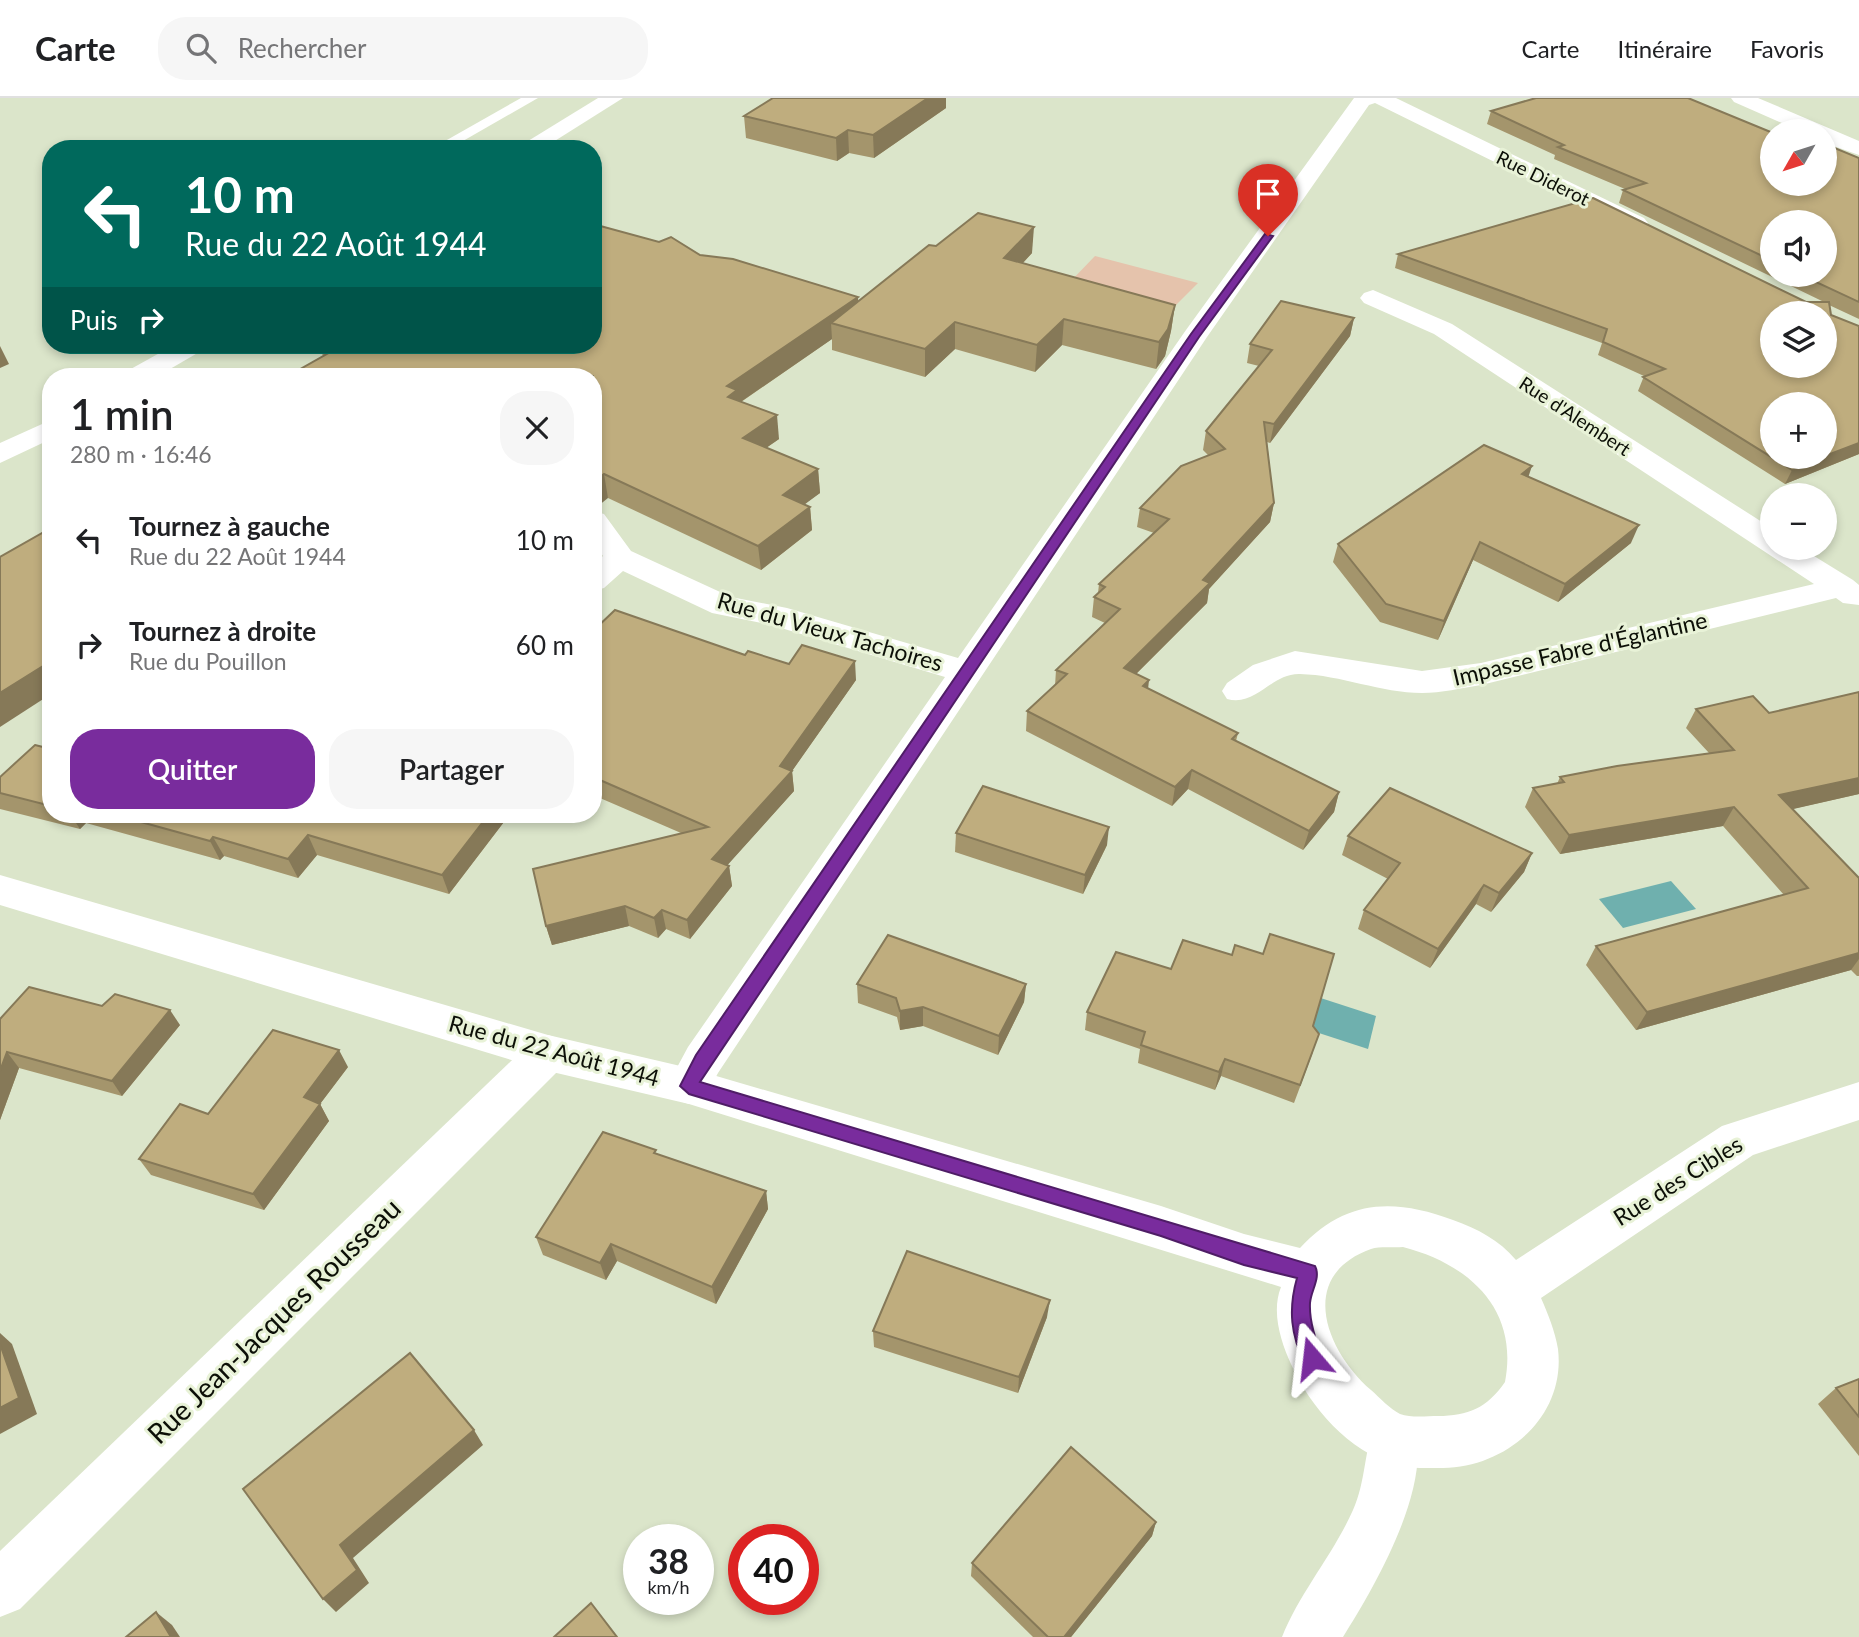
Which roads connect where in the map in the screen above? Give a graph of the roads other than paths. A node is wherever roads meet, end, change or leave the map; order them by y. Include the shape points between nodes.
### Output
1 (531, 98) edge
2 (614, 98) edge
3 (1370, 98) edge
4 (1380, 98) edge
5 (1741, 98) edge
6 (1789, 119) edge
7 (454, 140) edge
8 (542, 140) edge
9 (1838, 140) edge
10 (1859, 149) edge
11 (1658, 234) edge
12 (1373, 298) dead end
13 (177, 354) edge
14 (153, 368) edge
15 (42, 433) edge
16 (0, 454) edge
17 (602, 533) edge
18 (1760, 535) edge
19 (620, 558) junction
20 (1799, 560) edge
21 (602, 573) edge
22 (1850, 593) edge
23 (968, 672) junction
24 (1240, 691) dead end
25 (0, 890) edge
26 (548, 1053) junction
27 (689, 1086) junction
28 (1859, 1101) edge
29 (1308, 1272) junction
30 (1511, 1290) junction
31 (1394, 1439) junction
32 (0, 1589) edge
33 (1310, 1637) edge

1 - 7 lane
2 - 8 street
3 - 23 street via 1362,101 1195,336
4 - 11 street, Rue Diderot
5 - 6 street
9 - 10 street
12 - 18 street, Rue d'Alembert via 1443,329
13 - 14 street
15 - 16 street
17 - 19 street, Rue du Vieux Tachoires
19 - 21 street
19 - 23 street, Rue du Vieux Tachoires via 723,606 775,615
20 - 22 street
22 - 24 street, Impasse Fabre d'Églantine via 1481,674 1422,682 1295,662 1265,673
23 - 27 street
25 - 26 street, Rue du 22 Août 1944
26 - 27 street, Rue du 22 Août 1944
26 - 32 street, Rue Jean-Jacques Rousseau
27 - 29 street, Rue du 22 Août 1944
28 - 30 street, Rue des Cibles via 1738,1140
29 - 30 street via 1332,1245 1364,1229 1403,1226 1443,1236 1462,1247 1480,1258
29 - 31 street via 1300,1304 1304,1340 1321,1375 1349,1407
30 - 31 street via 1528,1321 1534,1355 1530,1386 1515,1412 1490,1433 1459,1442
31 - 33 street via 1381,1511 1351,1574

